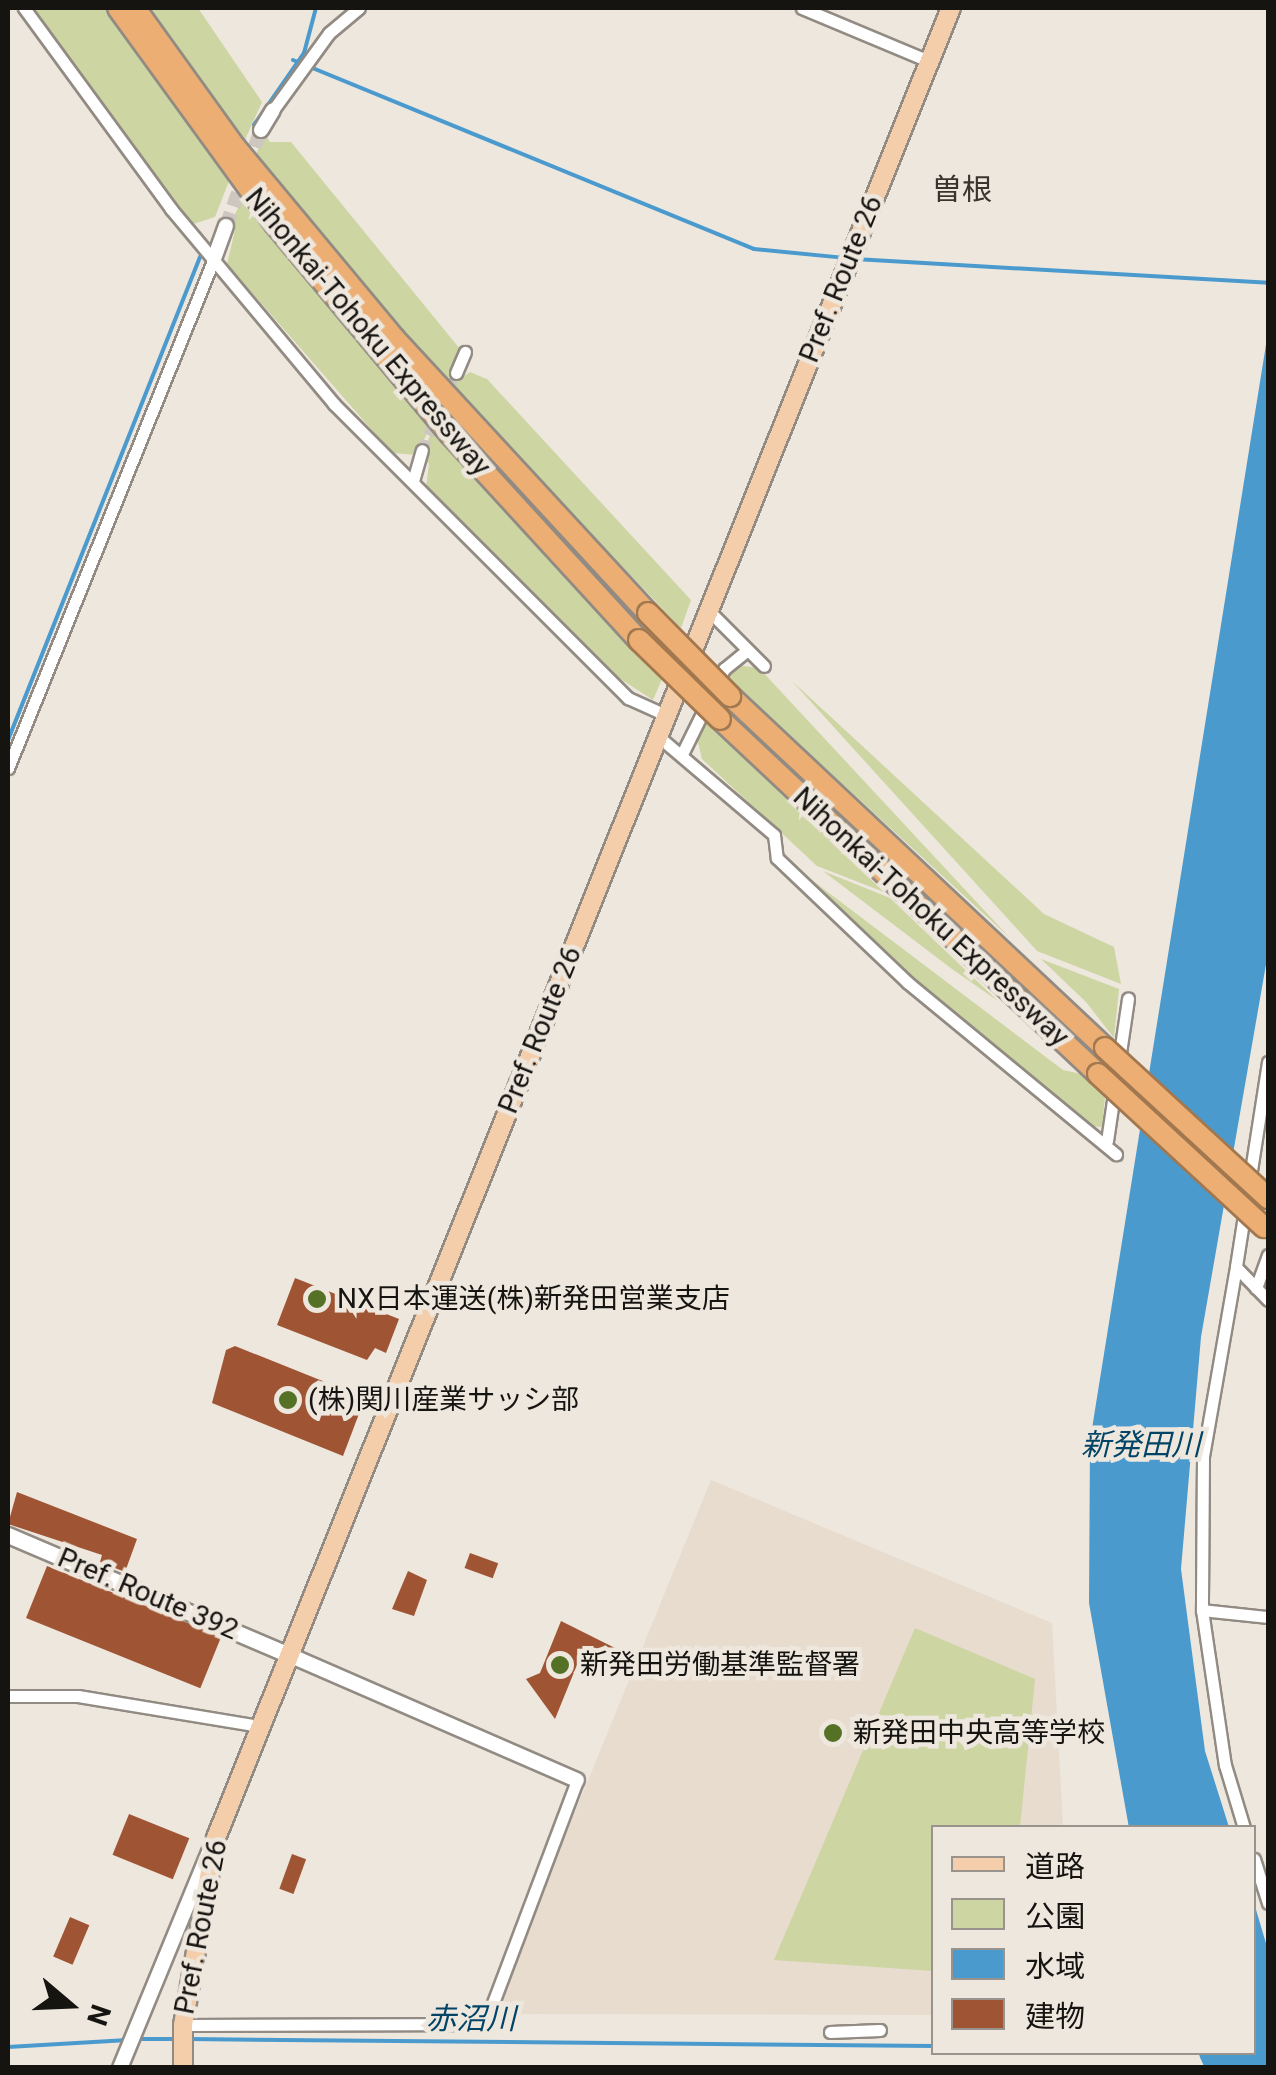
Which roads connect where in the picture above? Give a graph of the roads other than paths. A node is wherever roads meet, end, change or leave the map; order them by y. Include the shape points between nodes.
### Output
1 (24, 8) edge
2 (118, 8) edge
3 (135, 8) edge
4 (359, 8) edge
5 (802, 8) edge
6 (951, 8) edge
7 (929, 61) junction
8 (272, 110) joint
9 (261, 130) tunnel mouth
10 (226, 226) tunnel mouth
11 (215, 256) junction
12 (465, 352) dead end
13 (456, 373) tunnel mouth
14 (422, 450) tunnel mouth
15 (413, 481) junction
16 (708, 610) junction
17 (746, 651) junction
18 (764, 666) dead end
19 (666, 715) junction
20 (659, 737) junction
21 (683, 752) junction
22 (8, 768) edge
23 (1128, 998) dead end
24 (1268, 1062) edge
25 (1107, 1141) junction
26 (1256, 1141) junction
27 (1268, 1150) edge
28 (1116, 1154) dead end
29 (1268, 1198) edge
30 (1266, 1229) edge
31 (1268, 1255) edge
32 (1236, 1267) junction
33 (1256, 1288) junction
34 (1268, 1300) edge
35 (8, 1535) edge
36 (1202, 1610) junction
37 (1268, 1616) edge
38 (287, 1654) junction
39 (8, 1696) edge
40 (259, 1726) junction
41 (577, 1780) joint
42 (1243, 1825) edge
43 (216, 1838) junction
44 (1256, 1865) edge
45 (1268, 1903) edge
46 (183, 2026) junction
47 (880, 2030) dead end
48 (830, 2032) dead end
49 (120, 2068) edge
50 (183, 2068) edge

1 - 11 street via 171,209
2 - 30 highway, Nihonkai-Tohoku Expressway, bridge via 275,224 450,434 640,640
3 - 29 highway, Nihonkai-Tohoku Expressway, bridge via 236,146 370,310 648,613
4 - 8 street via 329,34
5 - 7 street
6 - 7 main road, Pref. Route 26
7 - 16 main road, Pref. Route 26
8 - 9 street
10 - 11 street
11 - 15 street via 334,404
11 - 22 street
12 - 13 street
14 - 15 street
15 - 19 street via 628,698
16 - 17 street
16 - 19 main road, Pref. Route 26
17 - 18 street
17 - 21 street via 724,669
19 - 20 main road, Pref. Route 26
20 - 21 street
20 - 38 main road, Pref. Route 26
21 - 25 street via 774,835 778,858 907,982 1066,1120
23 - 25 street
24 - 26 street
25 - 28 street
26 - 27 street
26 - 32 street
31 - 33 street
32 - 33 street
32 - 36 street via 1203,1457
33 - 34 street
35 - 38 main road, Pref. Route 392
36 - 37 street
36 - 42 street via 1225,1765
38 - 40 main road, Pref. Route 26
38 - 41 street
39 - 40 street via 78,1696
40 - 43 main road, Pref. Route 26
41 - 46 street via 485,2024
43 - 46 main road, Pref. Route 26
43 - 49 street
44 - 45 street
46 - 50 main road, Pref. Route 26
47 - 48 street

